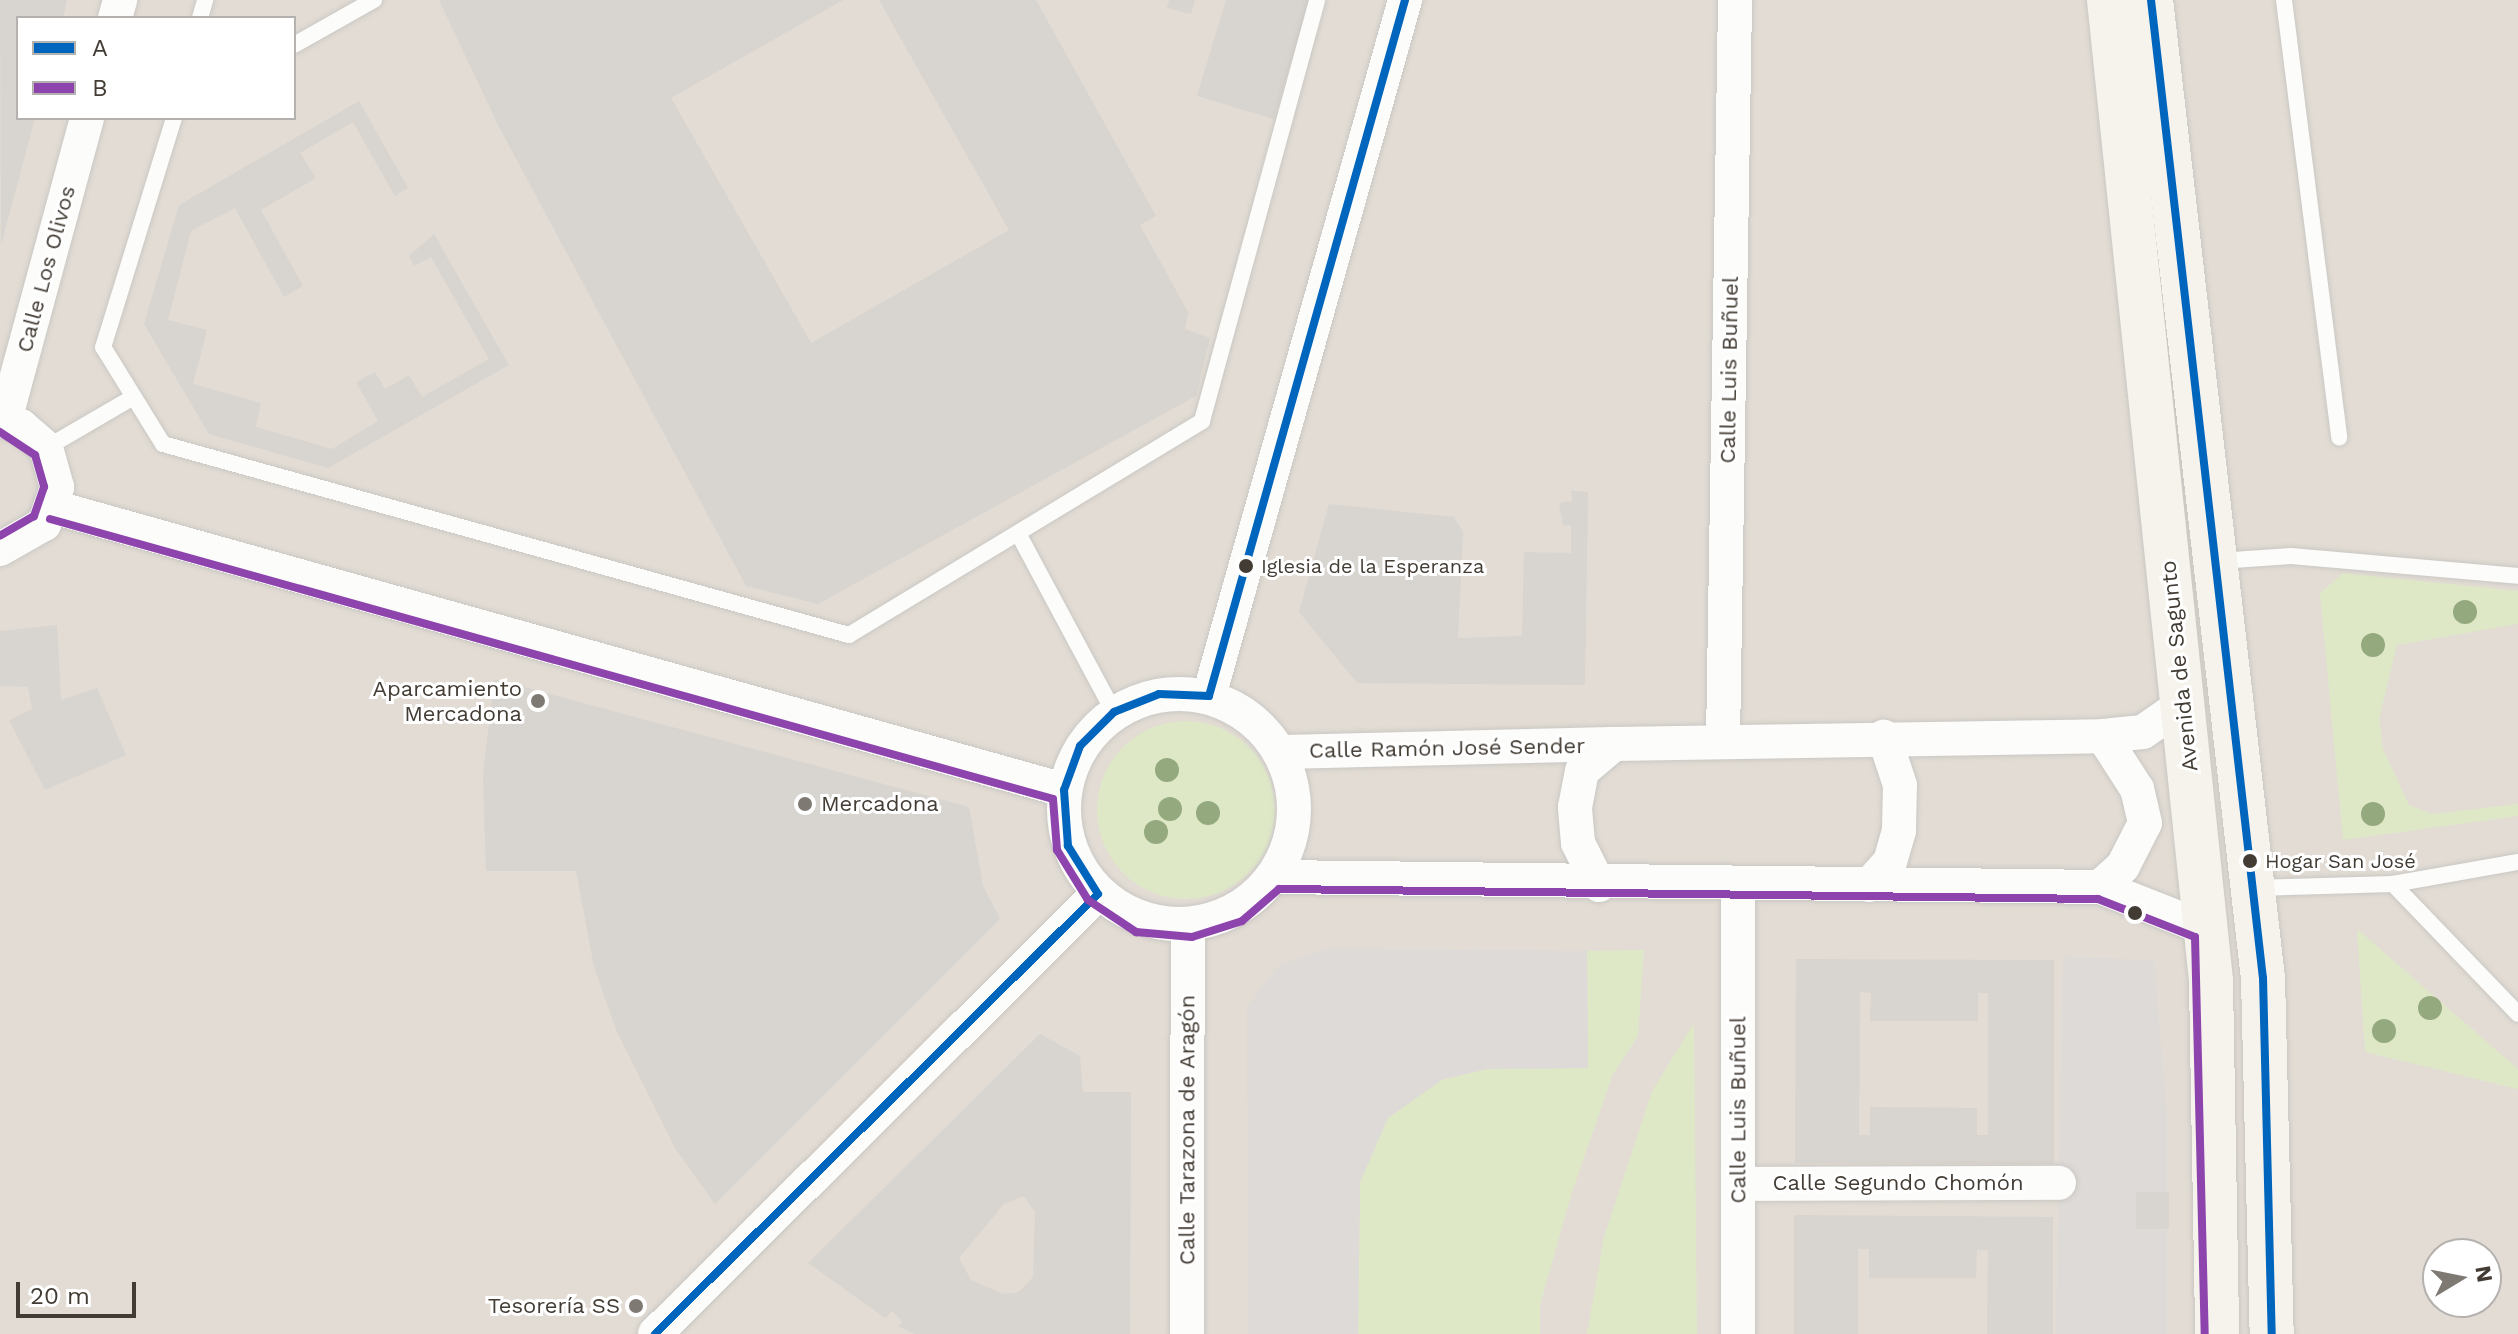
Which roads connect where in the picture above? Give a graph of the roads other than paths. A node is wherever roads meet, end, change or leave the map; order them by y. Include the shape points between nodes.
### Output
1 (374, 0) edge
2 (1317, 0) edge
3 (1405, 0) edge
4 (1735, 0) edge
5 (2109, 0) edge
6 (2151, 0) edge
7 (2284, 0) edge
8 (296, 44) edge
9 (86, 120) edge
10 (173, 120) edge
11 (132, 398) junction
12 (2, 420) edge
13 (2339, 438) dead end
14 (46, 448) junction
15 (53, 507) junction
16 (1020, 537) junction
17 (0, 549) edge
18 (2217, 561) junction
19 (2518, 576) edge
20 (1209, 696) junction
21 (2183, 704) junction
22 (1114, 712) junction
23 (2103, 736) junction
24 (1884, 737) junction
25 (1723, 741) junction
26 (1614, 744) junction
27 (1280, 752) junction
28 (1064, 790) junction
29 (2518, 862) edge
30 (1274, 877) junction
31 (2393, 884) junction
32 (1599, 885) junction
33 (1869, 885) junction
34 (1738, 887) junction
35 (2100, 887) junction
36 (2252, 888) junction
37 (1098, 894) junction
38 (1188, 926) junction
39 (2207, 929) junction
40 (2518, 1014) edge
41 (2059, 1183) dead end
42 (1738, 1184) junction
43 (655, 1334) edge
44 (1187, 1334) edge
45 (1738, 1334) edge
46 (2217, 1334) edge
47 (2272, 1334) edge

1 - 8 lane
2 - 16 lane via 1202,421
3 - 20 street
4 - 25 street, Calle Luis Buñuel
5 - 21 main road, Avenida de Sagunto
6 - 18 main road
7 - 13 lane
9 - 12 street, Calle Los Olivos
10 - 11 lane via 103,347
11 - 14 lane
11 - 16 lane via 163,444 849,635
12 - 14 street
14 - 15 street via 55,467
15 - 17 street via 30,538
15 - 28 street
16 - 22 lane
18 - 19 lane via 2291,556
18 - 36 main road
20 - 22 street via 1159,694
20 - 27 street via 1250,717
21 - 23 street via 2143,732
21 - 39 main road, Avenida de Sagunto
22 - 28 street via 1080,746
23 - 24 street
23 - 35 street via 2137,789 2145,823 2123,866
24 - 25 street
24 - 33 street via 1900,785 1899,831 1890,862
25 - 26 street, Calle Ramón José Sender
26 - 27 street, Calle Ramón José Sender
26 - 32 street via 1582,771 1575,807 1578,843
27 - 30 street via 1294,794 1292,838
28 - 37 street via 1068,846
29 - 31 lane
30 - 32 street
30 - 38 street via 1236,911
31 - 36 lane
31 - 40 lane
32 - 34 street
33 - 34 street
33 - 35 street
34 - 42 street, Calle Luis Buñuel
35 - 39 street
36 - 47 main road via 2263,978
37 - 38 street via 1139,920
37 - 43 street
38 - 44 street, Calle Tarazona de Aragón
39 - 46 main road, Avenida de Sagunto
41 - 42 street, Calle Segundo Chomón
42 - 45 street, Calle Luis Buñuel

